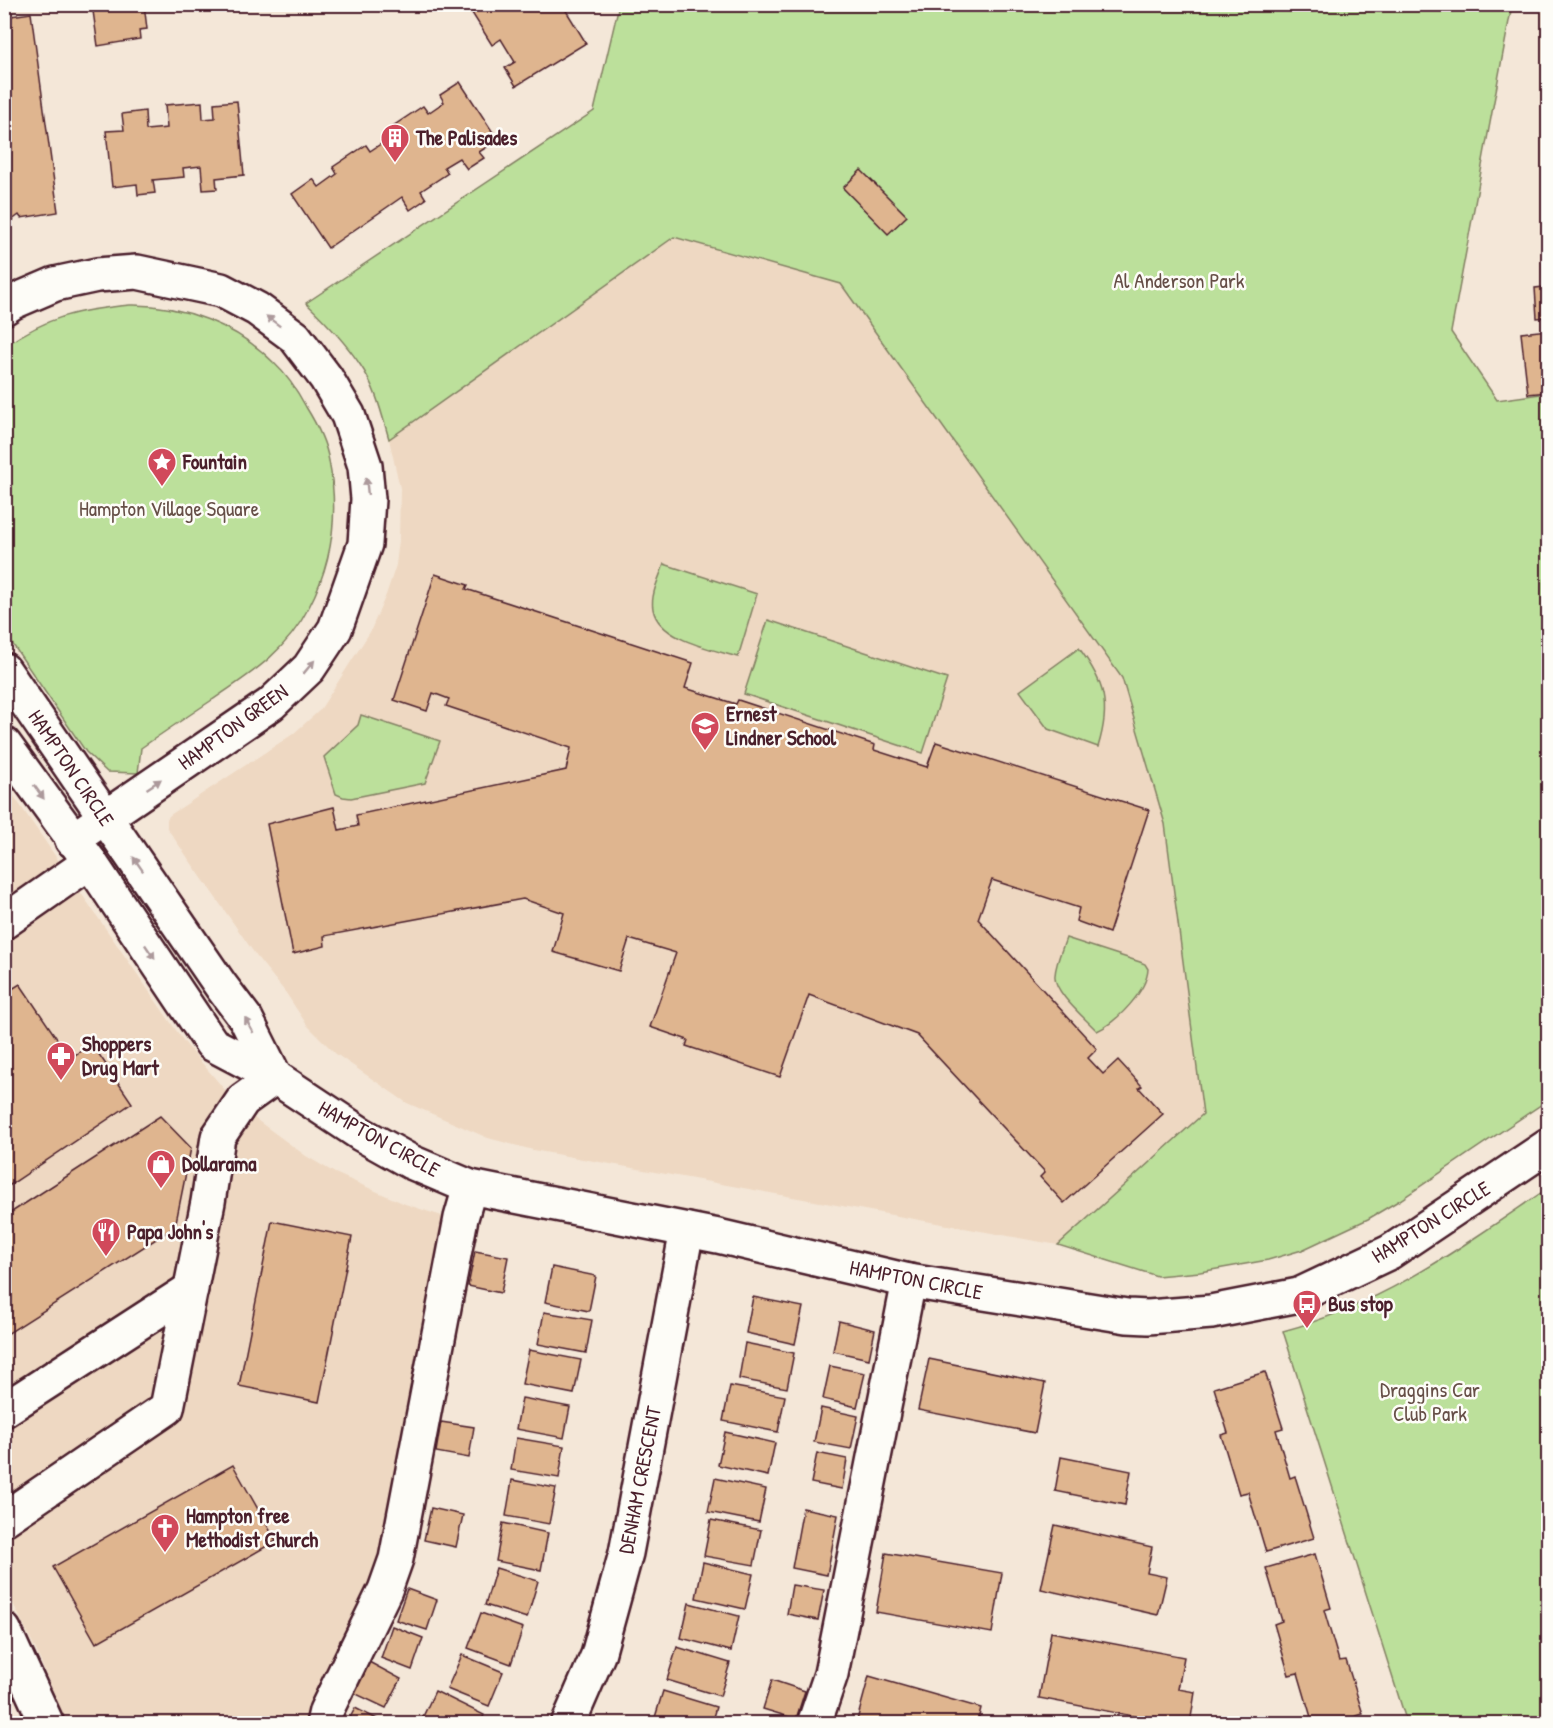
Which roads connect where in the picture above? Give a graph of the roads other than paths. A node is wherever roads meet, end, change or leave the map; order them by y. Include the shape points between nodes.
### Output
1 (4, 308) edge
2 (4, 670) edge
3 (4, 744) edge
4 (105, 817) junction
5 (81, 851) junction
6 (4, 922) edge
7 (275, 1077) junction
8 (1548, 1146) edge
9 (470, 1187) junction
10 (687, 1230) junction
11 (909, 1281) junction
12 (191, 1289) junction
13 (4, 1410) edge
14 (4, 1519) edge
15 (4, 1630) edge
16 (47, 1724) edge
17 (323, 1724) edge
18 (568, 1724) edge
19 (814, 1724) edge

4 -> 1 street, HAMPTON GREEN via 271,704 309,668 335,629 365,544 365,466 348,415 295,337 257,309 221,290 137,272 97,274 55,284
2 - 4 street, HAMPTON CIRCLE
3 -> 5 street, HAMPTON CIRCLE
4 - 5 street, HAMPTON GREEN
7 -> 4 street, HAMPTON CIRCLE via 246,1019
5 - 6 street, HAMPTON GREEN
5 -> 7 street, HAMPTON CIRCLE via 212,1044
7 - 9 street, HAMPTON CIRCLE via 361,1134 411,1162
7 - 12 street via 243,1100 218,1137
8 - 11 street, HAMPTON CIRCLE via 1390,1252 1299,1295 1211,1312 1148,1317
9 - 10 street, HAMPTON CIRCLE
9 - 17 street via 396,1559
10 - 11 street, HAMPTON CIRCLE
10 - 18 street, DENHAM CRESCENT via 626,1553 597,1655
11 - 19 street via 831,1674
12 - 13 street
12 - 14 street via 167,1408
15 - 16 street

